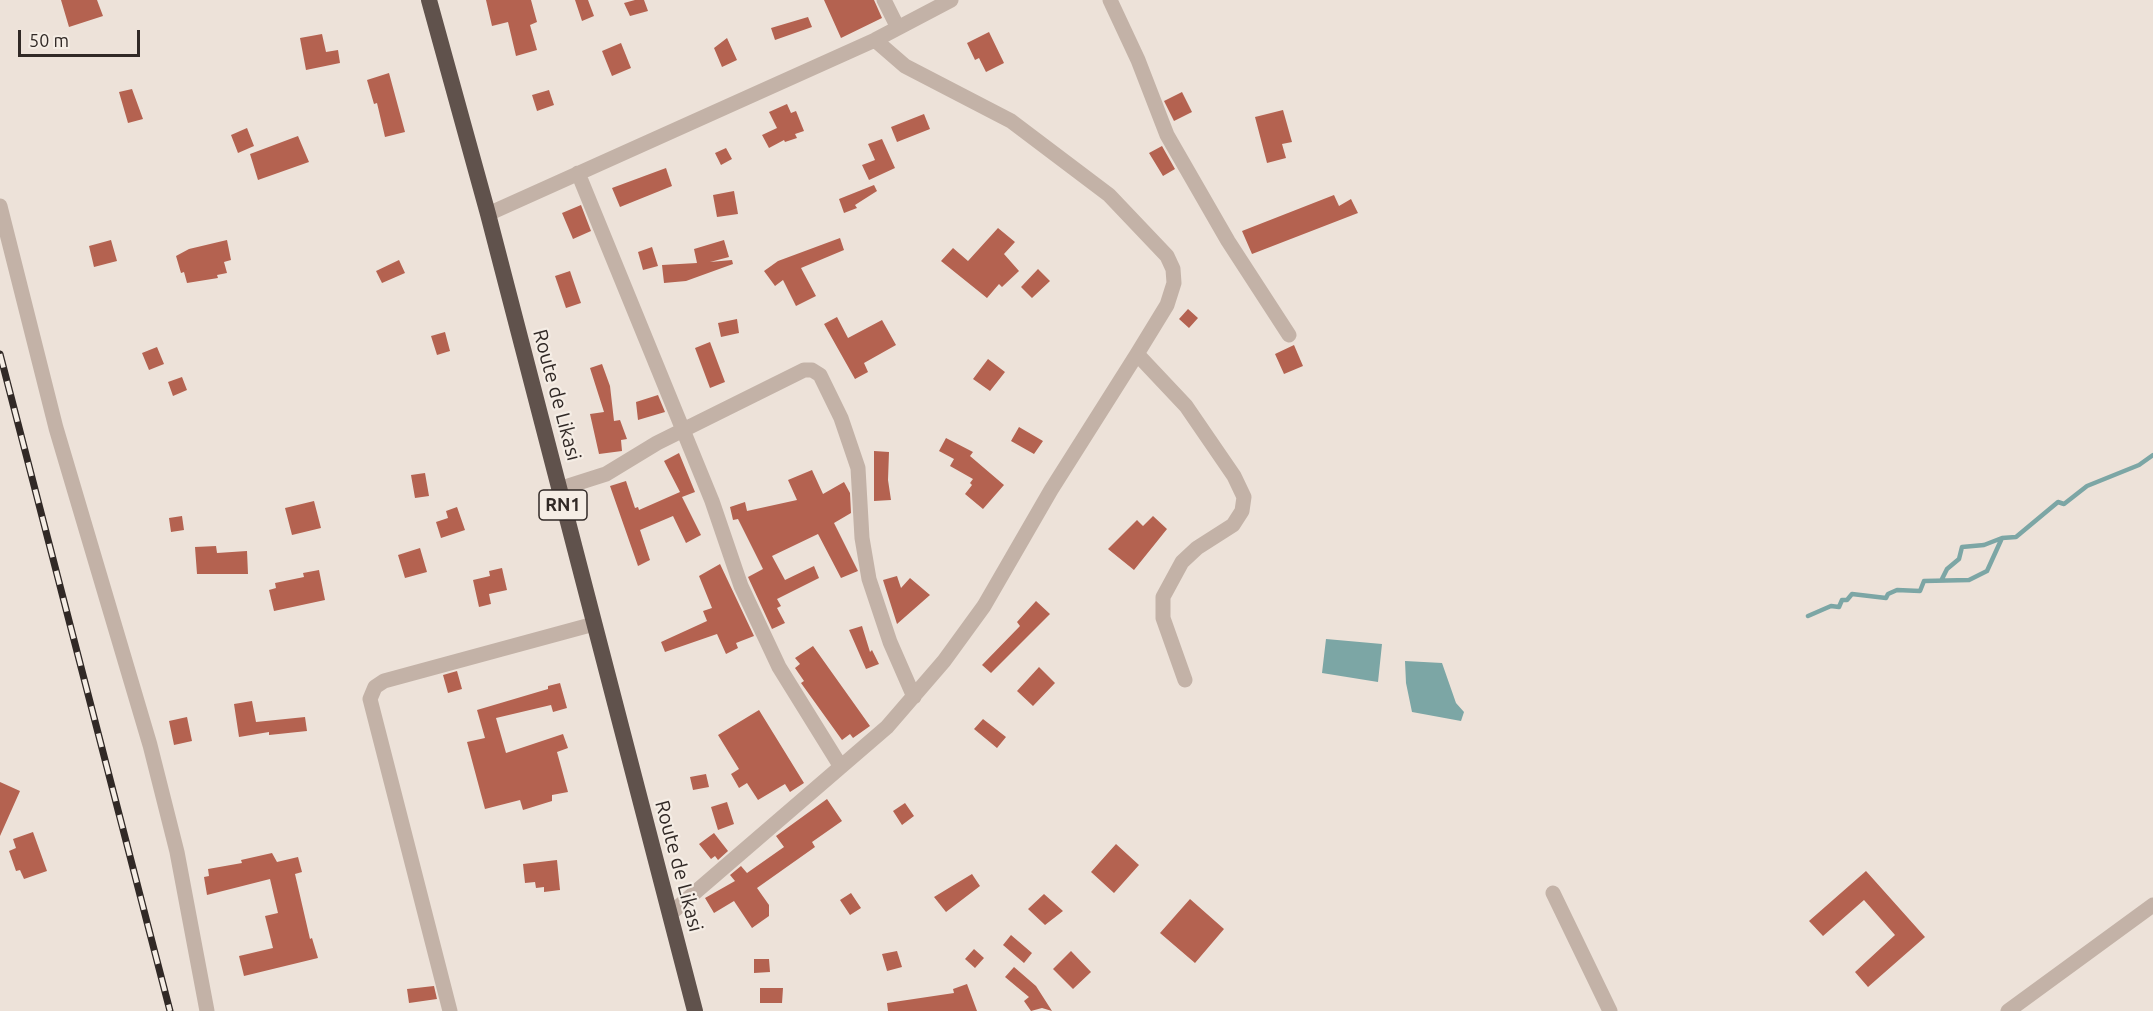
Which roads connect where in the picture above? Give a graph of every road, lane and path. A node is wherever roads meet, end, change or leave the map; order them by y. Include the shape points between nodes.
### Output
1 (429, 0) edge
2 (884, 0) edge
3 (951, 0) edge
4 (1110, 0) edge
5 (898, 28) junction
6 (875, 40) junction
7 (578, 174) junction
8 (0, 206) edge
9 (488, 214) junction
10 (1289, 335) dead end
11 (1137, 354) junction
12 (684, 430) junction
13 (559, 489) junction
14 (594, 624) junction
15 (1185, 680) dead end
16 (914, 697) junction
17 (841, 767) junction
18 (1553, 893) dead end
19 (2153, 905) edge
20 (670, 914) junction
21 (207, 1011) edge
22 (450, 1011) edge
23 (695, 1011) edge
24 (1610, 1011) edge
25 (2008, 1011) edge

1 - 9 highway, Route de Likasi / RN1
2 - 5 street
3 - 5 street
4 - 10 street via 1167,135 1228,241
5 - 6 street
6 - 7 street
6 - 11 street via 904,66 1011,121 1109,195 1151,236 1167,256 1174,283 1167,305
7 - 9 street
7 - 12 street
8 - 21 street via 56,428 150,745 177,852
9 - 13 highway, Route de Likasi / RN1
11 - 15 street via 1186,406 1244,497 1242,511 1233,525 1182,562 1163,597 1163,618
11 - 16 street via 984,606
12 - 13 street via 606,474
12 - 16 street via 804,370 820,375 841,418 858,468 869,579
12 - 17 street via 741,586 779,667
13 - 14 highway, Route de Likasi / RN1
14 - 20 highway, Route de Likasi / RN1
14 - 22 street via 384,681 375,687 370,699
16 - 17 street
17 - 20 street
18 - 24 street
19 - 25 street
20 - 23 highway, Route de Likasi / RN1

